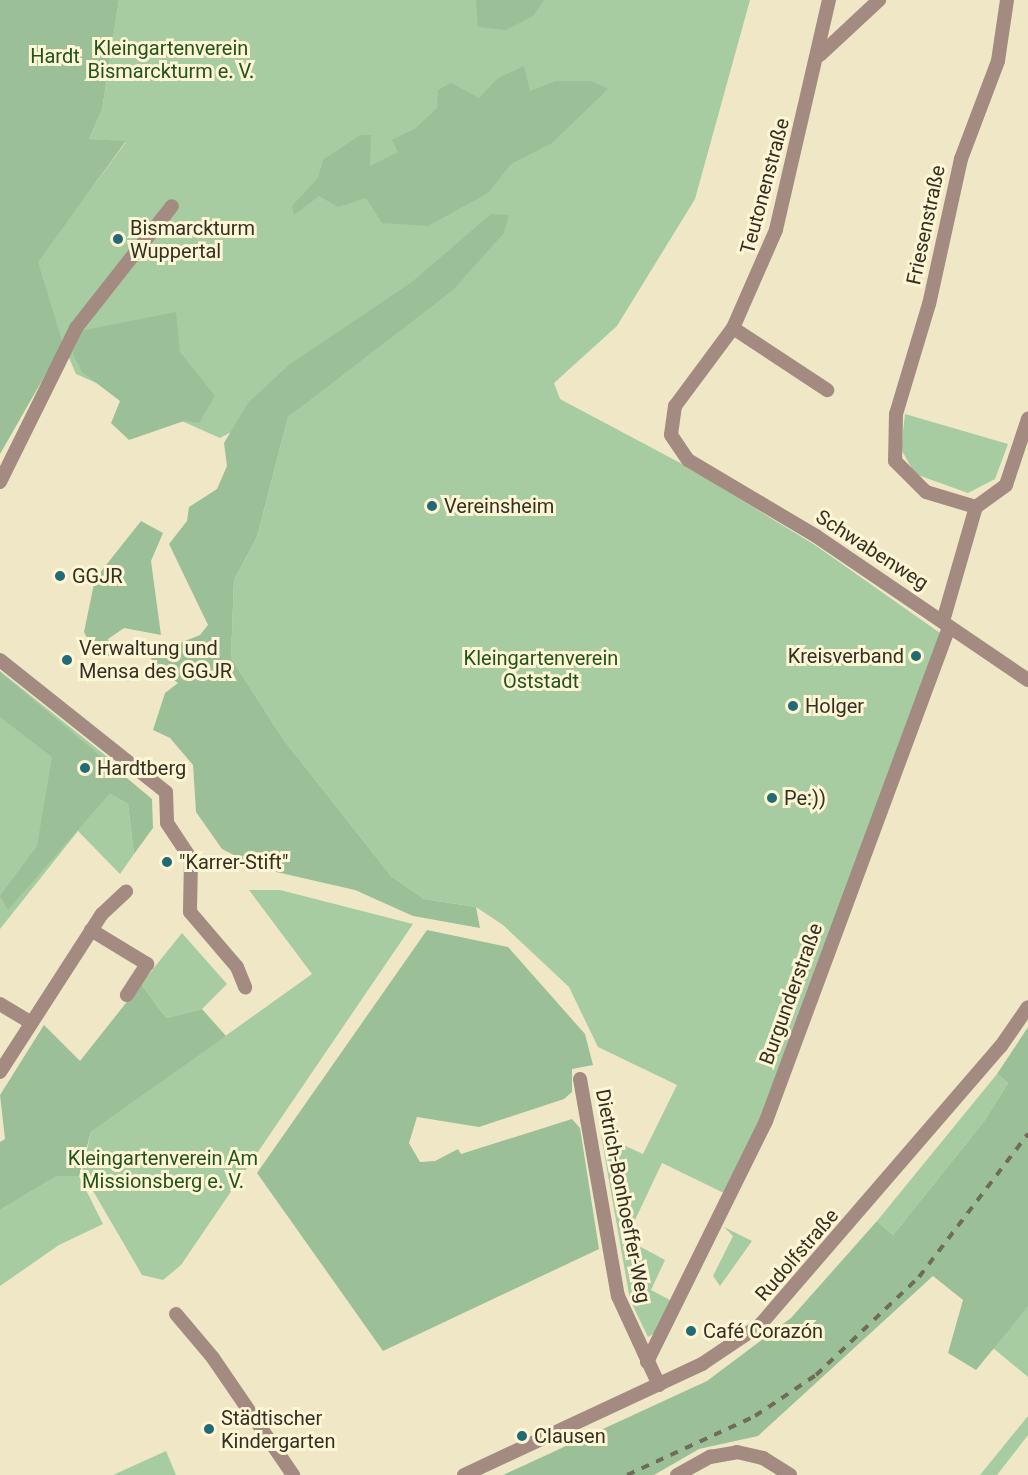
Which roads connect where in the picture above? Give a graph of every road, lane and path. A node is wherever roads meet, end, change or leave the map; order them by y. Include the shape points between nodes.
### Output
1 (829, 0) edge
2 (879, 0) edge
3 (1007, 0) edge
4 (820, 55) junction
5 (172, 206) dead end
6 (733, 328) junction
7 (827, 390) dead end
8 (1028, 419) edge
9 (688, 460) joint
10 (0, 482) edge
11 (976, 507) junction
12 (945, 626) junction
13 (0, 660) edge
14 (1028, 681) edge
15 (126, 892) dead end
16 (91, 930) junction
17 (245, 987) dead end
18 (127, 995) dead end
19 (0, 1004) edge
20 (1028, 1007) edge
21 (30, 1022) junction
22 (0, 1072) edge
23 (580, 1079) dead end
24 (176, 1314) dead end
25 (647, 1362) junction
26 (659, 1385) junction
27 (293, 1475) edge
28 (464, 1475) edge
29 (677, 1475) edge
30 (790, 1475) edge

1 - 4 street, Teutonenstraße
2 - 4 street
3 - 11 street, Friesenstraße via 998,61 961,159 929,304 896,414 895,461 920,489
4 - 6 street, Teutonenstraße via 776,230
5 - 10 street via 76,328
6 - 7 street
6 - 9 street, Teutonenstraße via 669,420 671,435
8 - 11 street via 1006,485
9 - 12 street, Schwabenweg via 816,536
11 - 12 street, Burgunderstraße
12 - 14 street, Schwabenweg
12 - 25 street, Burgunderstraße via 766,1121
13 - 17 street via 166,792 167,823 191,859 190,912 237,968
15 - 16 street
16 - 18 street via 147,964
16 - 21 street
19 - 21 street
20 - 26 street, Rudolfstraße via 785,1303 730,1347
21 - 22 street
23 - 25 street, Dietrich-Bonhoeffer-Weg via 618,1296
24 - 27 street via 192,1328
25 - 26 street, Dietrich-Bonhoeffer-Weg
26 - 28 street, Rudolfstraße
29 - 30 street via 710,1457 737,1452 763,1458

